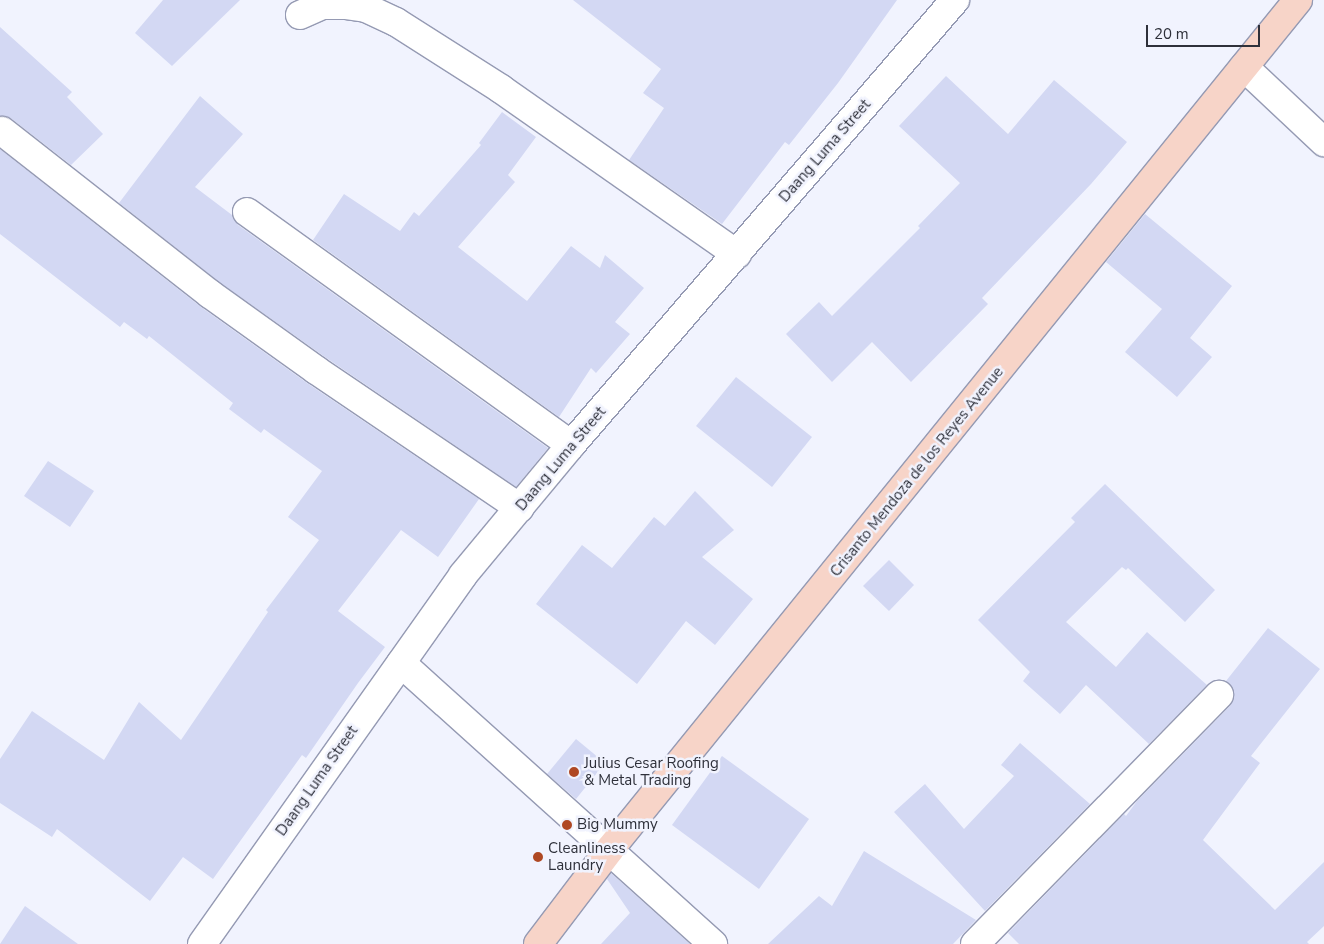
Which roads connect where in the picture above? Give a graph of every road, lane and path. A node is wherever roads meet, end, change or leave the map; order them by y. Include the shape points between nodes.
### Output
1 (955, 0) edge
2 (1298, 0) edge
3 (300, 15) dead end
4 (1244, 67) junction
5 (2, 131) dead end
6 (1324, 142) edge
7 (246, 212) dead end
8 (737, 254) junction
9 (571, 445) junction
10 (520, 508) junction
11 (401, 663) junction
12 (1219, 695) dead end
13 (610, 849) junction
14 (202, 944) edge
15 (538, 944) edge
16 (713, 944) edge
17 (975, 944) edge

1 - 8 street, Daang Luma Street
2 - 4 main road, Crisanto Mendoza de los Reyes Avenue
3 - 8 street via 322,5 345,5 366,8 396,22 501,89
4 - 6 street
4 - 13 main road, Crisanto Mendoza de los Reyes Avenue
5 - 10 street via 210,294
7 - 9 street
8 - 9 street, Daang Luma Street
9 - 10 street, Daang Luma Street
10 - 11 street, Daang Luma Street via 463,575
11 - 13 street
11 - 14 street, Daang Luma Street
12 - 17 street
13 - 15 main road, Crisanto Mendoza de los Reyes Avenue
13 - 16 street

